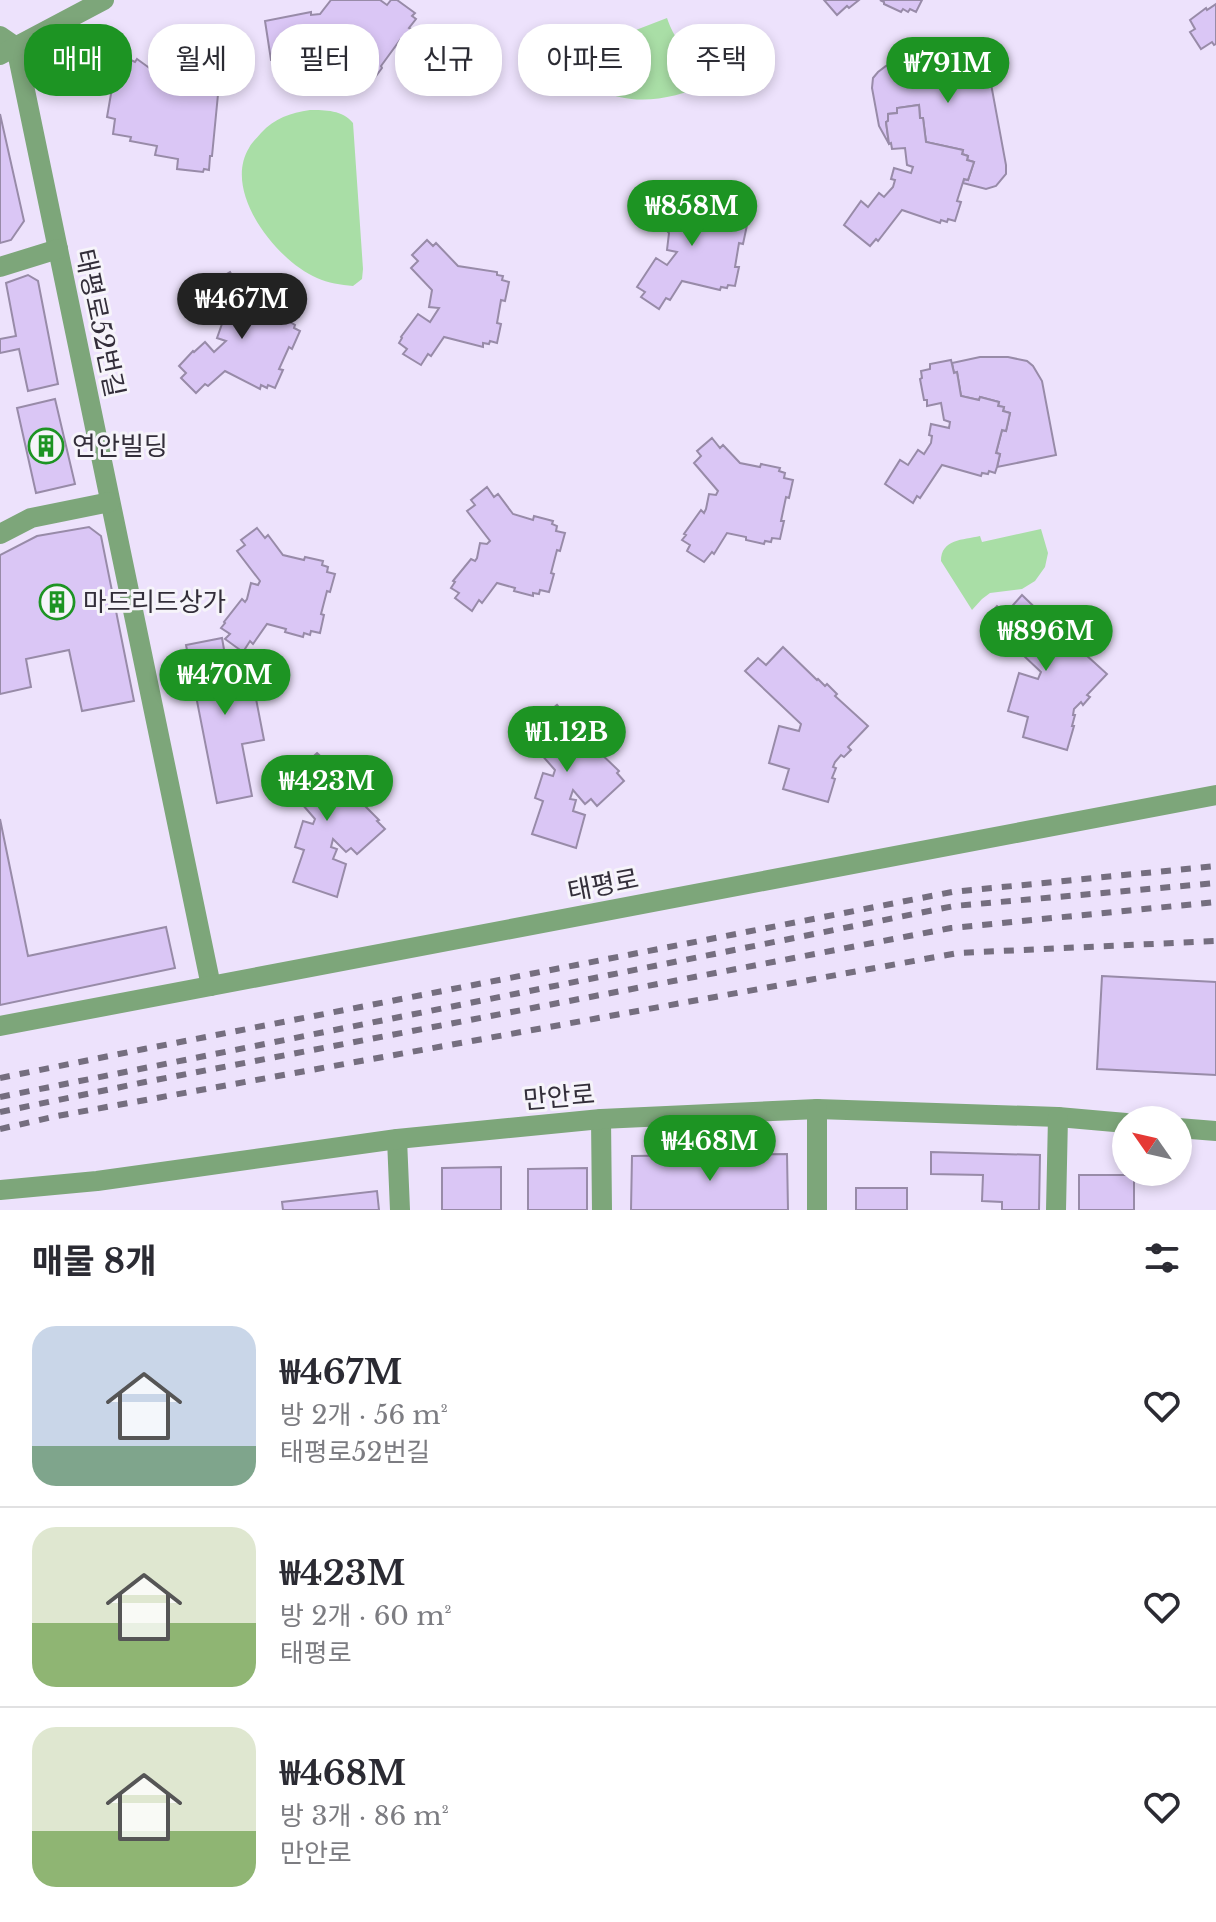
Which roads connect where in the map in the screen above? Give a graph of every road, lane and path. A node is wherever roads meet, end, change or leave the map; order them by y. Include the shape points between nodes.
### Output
1 (104, 0) edge
2 (5, 46) edge
3 (58, 249) junction
4 (0, 267) edge
5 (110, 502) junction
6 (0, 534) edge
7 (1216, 795) edge
8 (211, 986) junction
9 (0, 1026) edge
10 (817, 1109) junction
11 (1058, 1117) junction
12 (601, 1119) junction
13 (1112, 1122) edge
14 (1192, 1129) edge
15 (1216, 1131) edge
16 (397, 1139) junction
17 (0, 1190) edge
18 (400, 1210) edge
19 (602, 1210) edge
20 (817, 1210) edge
21 (1056, 1210) edge

1 - 2 street
2 - 3 street, 태평로52번길
3 - 4 street
3 - 5 street, 태평로52번길
5 - 6 street via 31,518
5 - 8 street, 태평로52번길
7 - 8 street, 태평로
8 - 9 street, 태평로
10 - 11 street, 만안로
10 - 12 street, 만안로
10 - 20 street
11 - 13 street, 만안로
11 - 21 street
12 - 16 street, 만안로
12 - 19 street
14 - 15 street
16 - 17 street, 만안로
16 - 18 street

